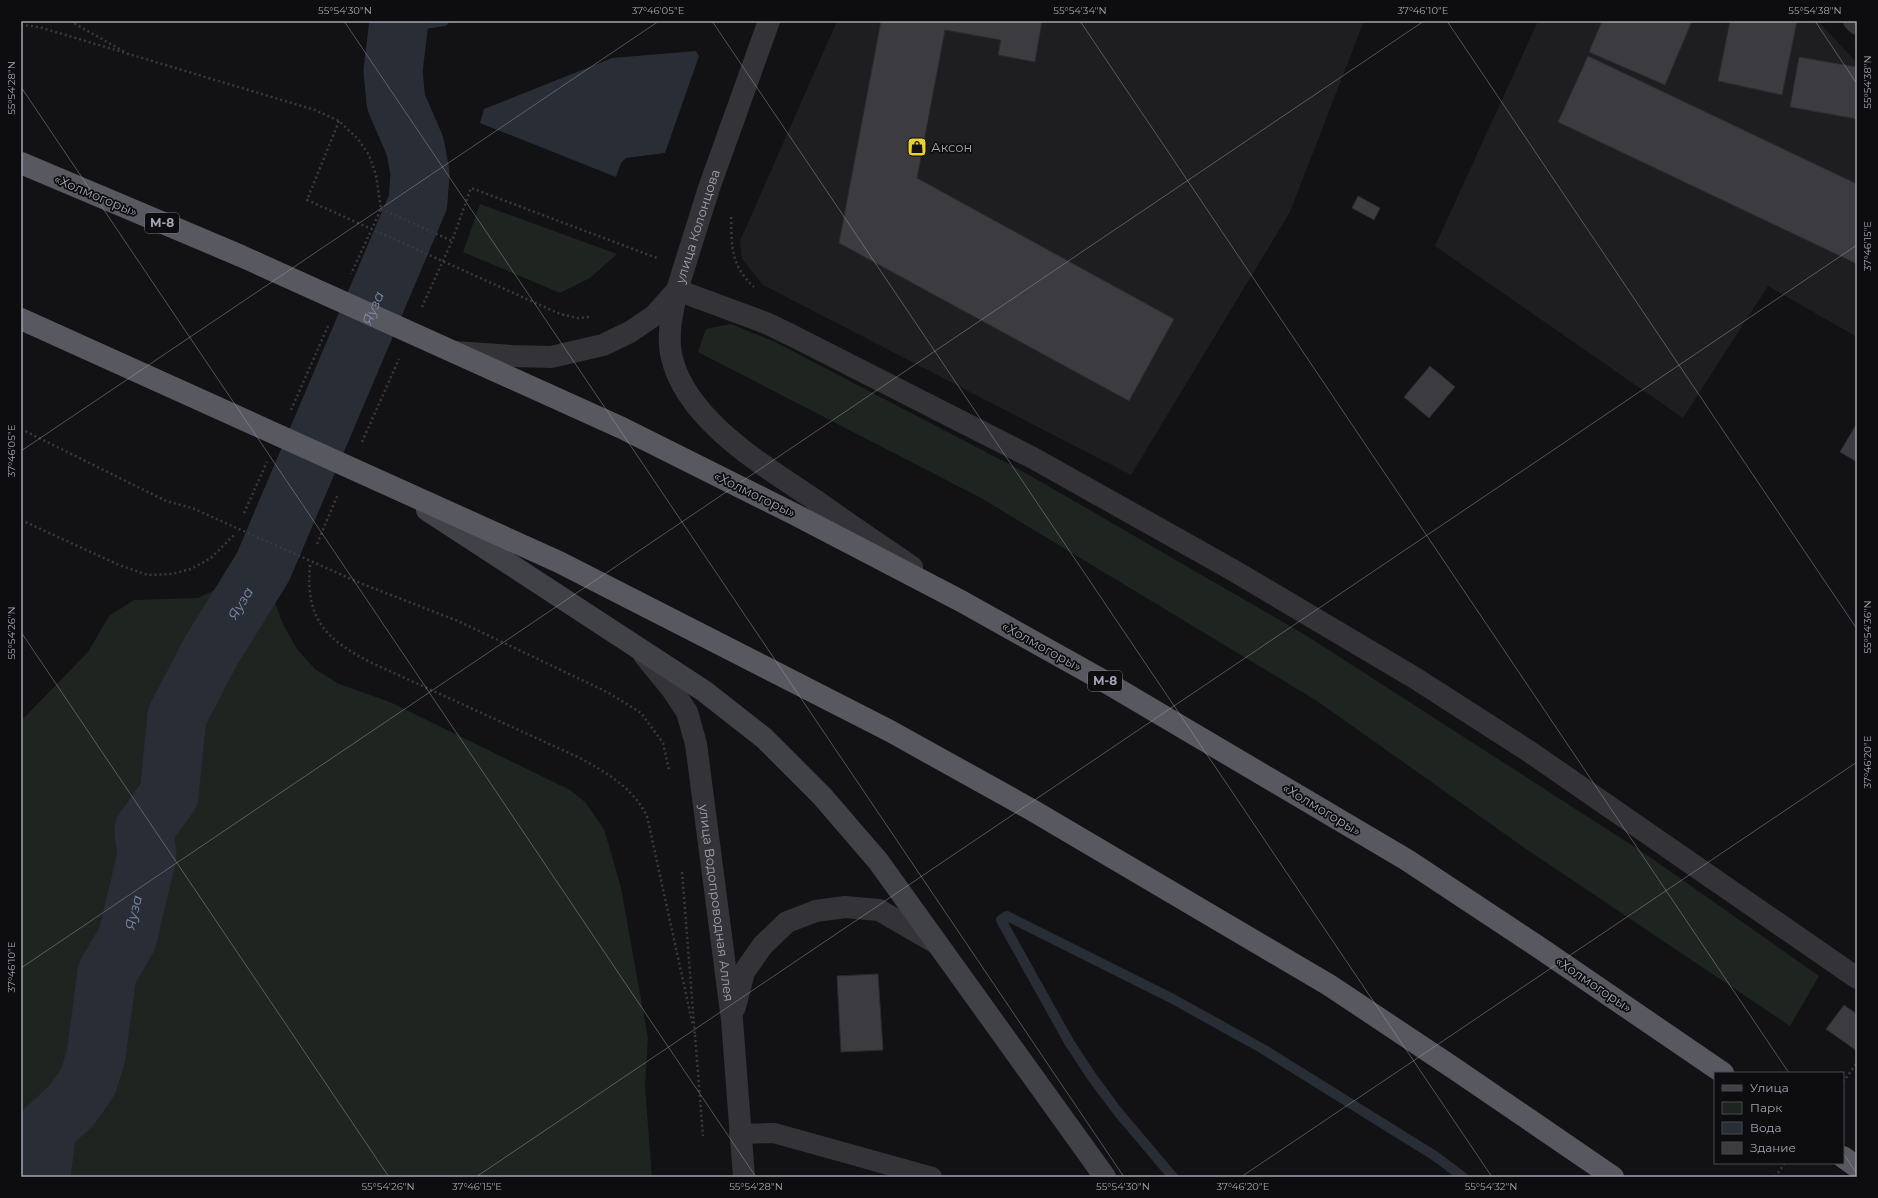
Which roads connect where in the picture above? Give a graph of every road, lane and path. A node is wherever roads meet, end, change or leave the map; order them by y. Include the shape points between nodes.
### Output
1 (70, 21) edge
2 (769, 21) edge
3 (1853, 21) edge
4 (21, 25) edge
5 (1857, 25) edge
6 (130, 54) junction
7 (339, 121) junction
8 (21, 164) edge
9 (381, 209) junction
10 (452, 241) junction
11 (657, 264) dead end
12 (348, 281) dead end
13 (677, 290) junction
14 (419, 314) dead end
15 (594, 316) dead end
16 (21, 319) edge
17 (329, 324) dead end
18 (451, 351) junction
19 (400, 357) dead end
20 (290, 411) dead end
21 (21, 429) edge
22 (361, 444) dead end
23 (270, 455) dead end
24 (390, 486) junction
25 (341, 488) dead end
26 (244, 513) dead end
27 (21, 520) edge
28 (235, 534) dead end
29 (317, 544) dead end
30 (310, 565) dead end
31 (961, 601) junction
32 (637, 646) junction
33 (669, 771) dead end
34 (682, 870) dead end
35 (936, 943) junction
36 (1857, 978) edge
37 (732, 1020) junction
38 (695, 1036) junction
39 (1857, 1063) edge
40 (1722, 1072) edge
41 (1844, 1081) edge
42 (739, 1134) junction
43 (703, 1136) dead end
44 (1844, 1158) edge
45 (1784, 1164) edge
46 (1857, 1167) edge
47 (744, 1177) edge
48 (932, 1177) edge
49 (1106, 1177) edge
50 (1613, 1177) edge
51 (1775, 1177) edge

1 - 6 path
2 - 13 street, улица Колонцова via 709,188
3 - 5 lane
4 - 6 path via 39,27
6 - 7 path via 315,110
7 - 9 path via 358,138 369,155 376,175
7 - 15 path via 307,200 560,314 578,318
8 - 18 highway, «Холмогоры» / М-8 via 241,256
9 - 10 path
9 - 12 path
10 - 11 path via 472,188 659,259
10 - 14 path
13 - 18 street, улица Колонцова via 655,315 630,332 603,345 551,357
13 - 31 street via 670,330 671,354 679,377 691,399 710,421 757,461
13 - 36 street via 791,335 1033,458 1231,569 1414,678 1530,752
16 - 24 highway
17 - 20 path
18 - 31 highway, «Холмогоры» / М-8 via 622,428
19 - 22 path
21 - 33 path via 166,501 192,508 360,583 458,621 609,694 641,713 663,743
23 - 26 path
24 - 32 main road
24 - 50 highway via 559,562 890,731 1025,806 1329,985
25 - 29 path
27 - 28 path via 119,565 148,575 172,574 191,569 211,558
30 - 38 path via 308,581 316,616 335,642 349,652 580,758 612,776 640,803 647,816
31 - 40 highway, «Холмогоры» / М-8 via 1104,681 1407,860
32 - 35 main road via 704,691 775,748 822,796 878,861
32 - 37 street, улица Водопроводная Аллея via 672,688 687,712 696,744
34 - 38 path
35 - 37 street via 879,910 845,907 816,910 787,922 763,945 744,972
35 - 49 main road
37 - 42 street, улица Водопроводная Аллея
38 - 43 path
39 - 41 path
42 - 47 street, улица Водопроводная Аллея
42 - 48 lane via 774,1133
44 - 46 highway
45 - 51 path

